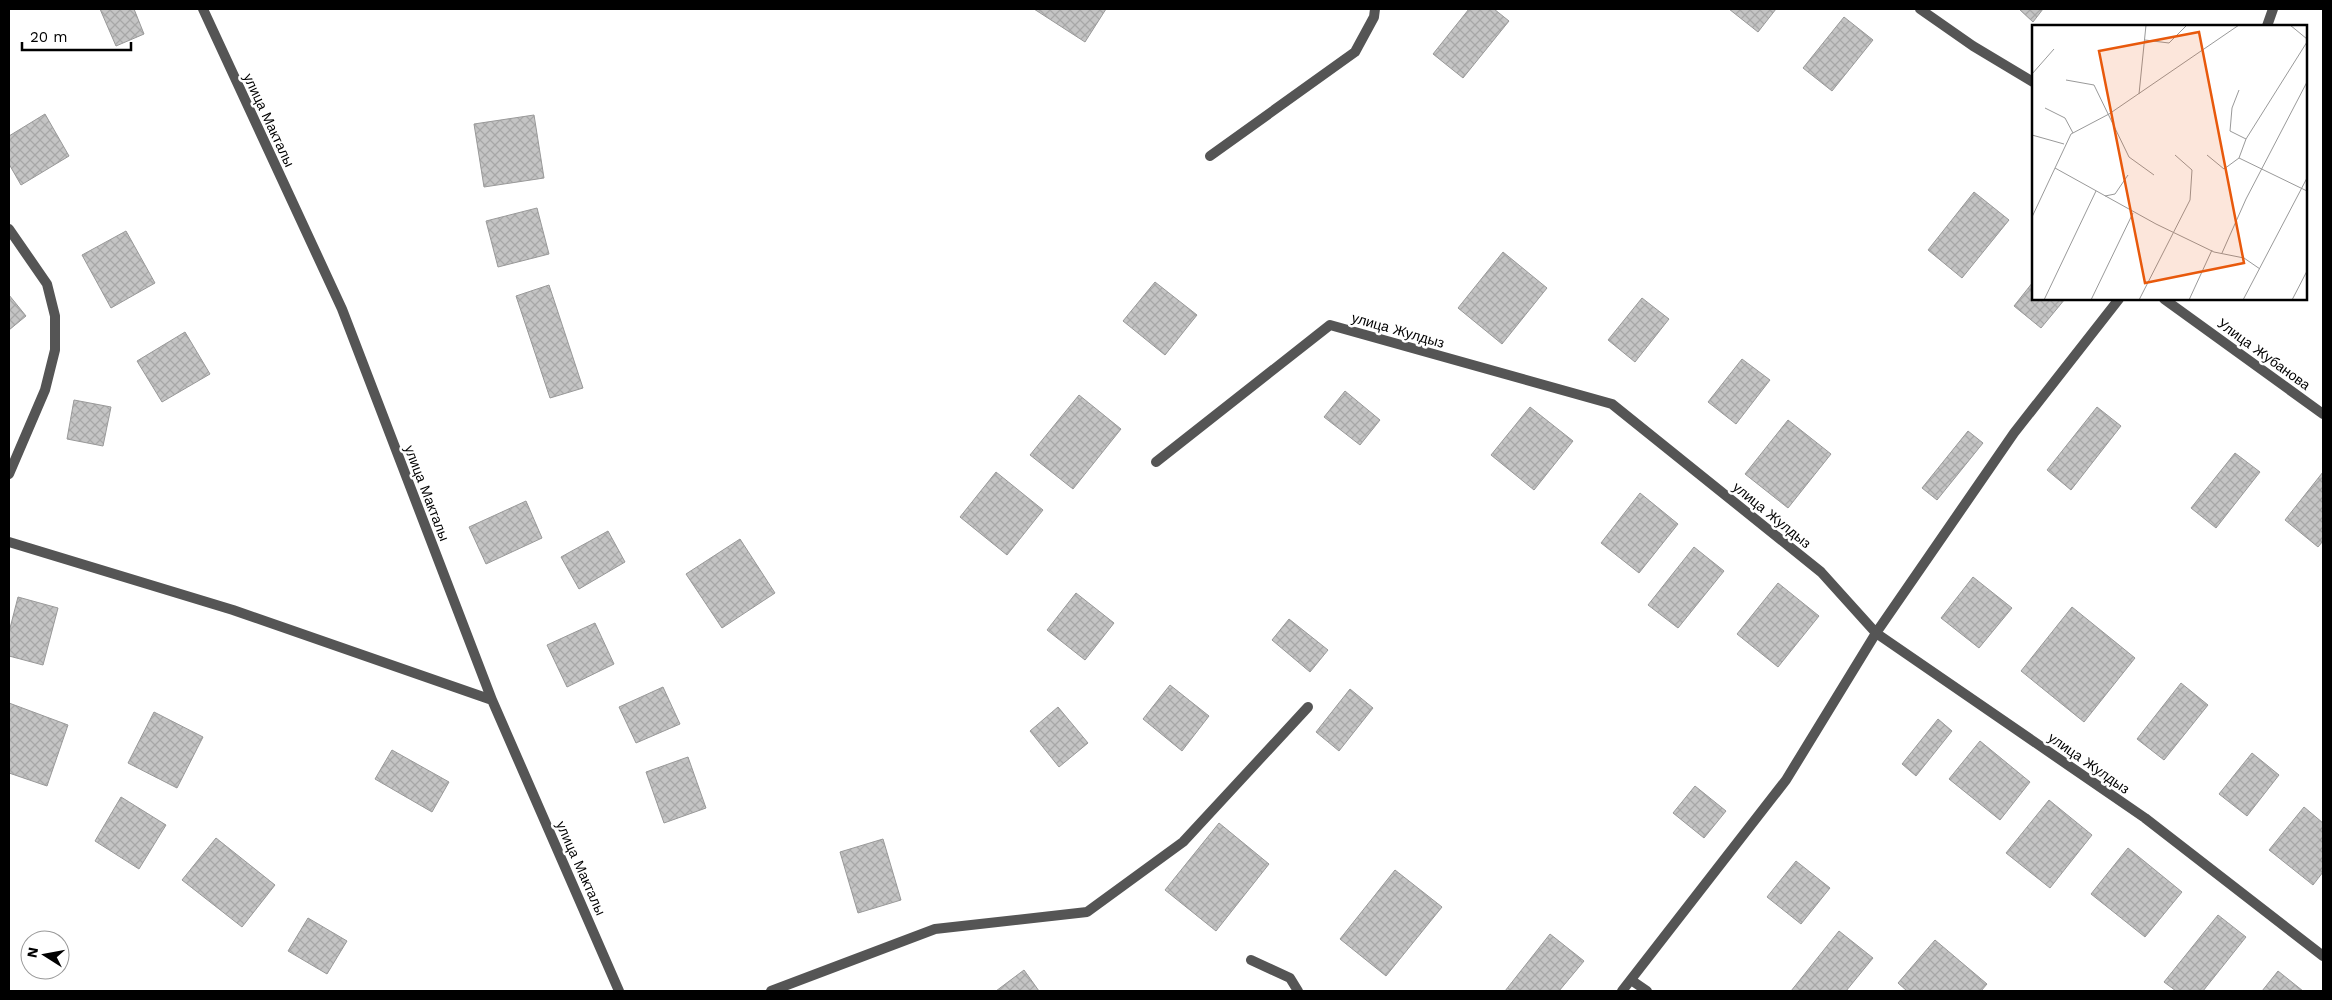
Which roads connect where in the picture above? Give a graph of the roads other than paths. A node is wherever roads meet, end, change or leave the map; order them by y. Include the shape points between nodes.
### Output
1 (203, 9) edge
2 (1375, 9) edge
3 (1920, 9) edge
4 (2273, 9) edge
5 (2267, 25) edge
6 (2032, 81) edge
7 (1210, 156) dead end
8 (9, 229) edge
9 (2118, 300) edge
10 (2165, 300) edge
11 (2323, 414) edge
12 (1156, 462) dead end
13 (9, 474) edge
14 (9, 542) edge
15 (1876, 633) junction
16 (492, 700) junction
17 (1308, 707) dead end
18 (2323, 956) edge
19 (1251, 960) dead end
20 (1631, 980) junction
21 (619, 991) edge
22 (771, 991) edge
23 (1298, 991) edge
24 (1622, 991) edge
25 (1647, 991) edge

1 - 16 street, улица Макталы via 342,310
2 - 7 street via 1355,52
3 - 6 street
4 - 5 street
8 - 13 street via 47,284 55,316 55,350 45,390
9 - 15 street via 2014,432
10 - 11 street, Улица Жубанова
12 - 15 street, улица Жулдыз via 1330,325 1612,404 1821,572
14 - 16 street via 234,610
15 - 18 street, улица Жулдыз via 2145,818
15 - 20 street via 1786,780
16 - 21 street, улица Макталы
17 - 22 street via 1183,842 1087,912 935,929
19 - 23 street via 1290,978
20 - 24 street
20 - 25 street

